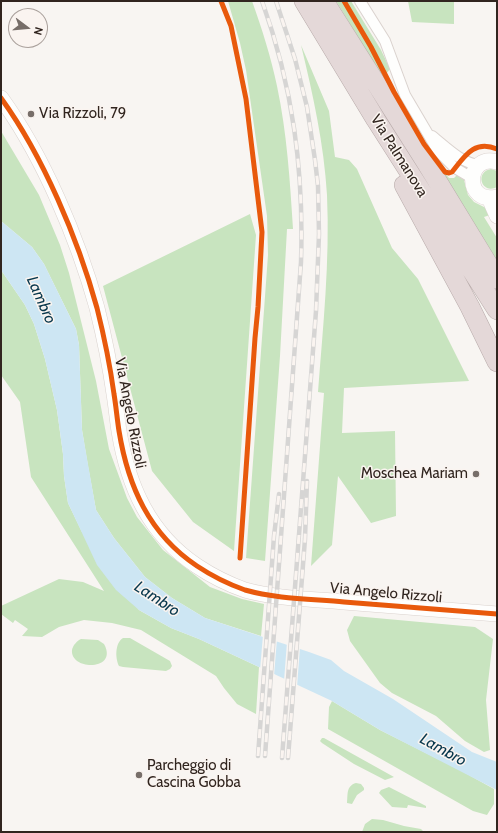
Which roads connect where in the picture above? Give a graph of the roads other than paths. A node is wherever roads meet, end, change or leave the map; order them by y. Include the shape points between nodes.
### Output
1 (304, 1) edge
2 (324, 1) edge
3 (360, 1) edge
4 (1, 97) edge
5 (376, 120) junction
6 (488, 164) edge
7 (493, 198) edge
8 (497, 216) edge
9 (497, 278) edge
10 (497, 310) edge
11 (497, 362) edge
12 (497, 614) edge

1 - 5 highway, Via Palmanova
2 - 9 highway, Via Palmanova
3 - 6 street via 385,41 407,98 429,134 462,160 470,164
4 - 12 street, Via Angelo Rizzoli via 47,177 79,255 101,328 128,471 142,506 156,529 169,543 187,559 214,576 262,594
5 - 10 highway, Via Palmanova
5 - 11 highway via 400,178
6 - 7 street via 473,186 482,196
7 - 8 street

